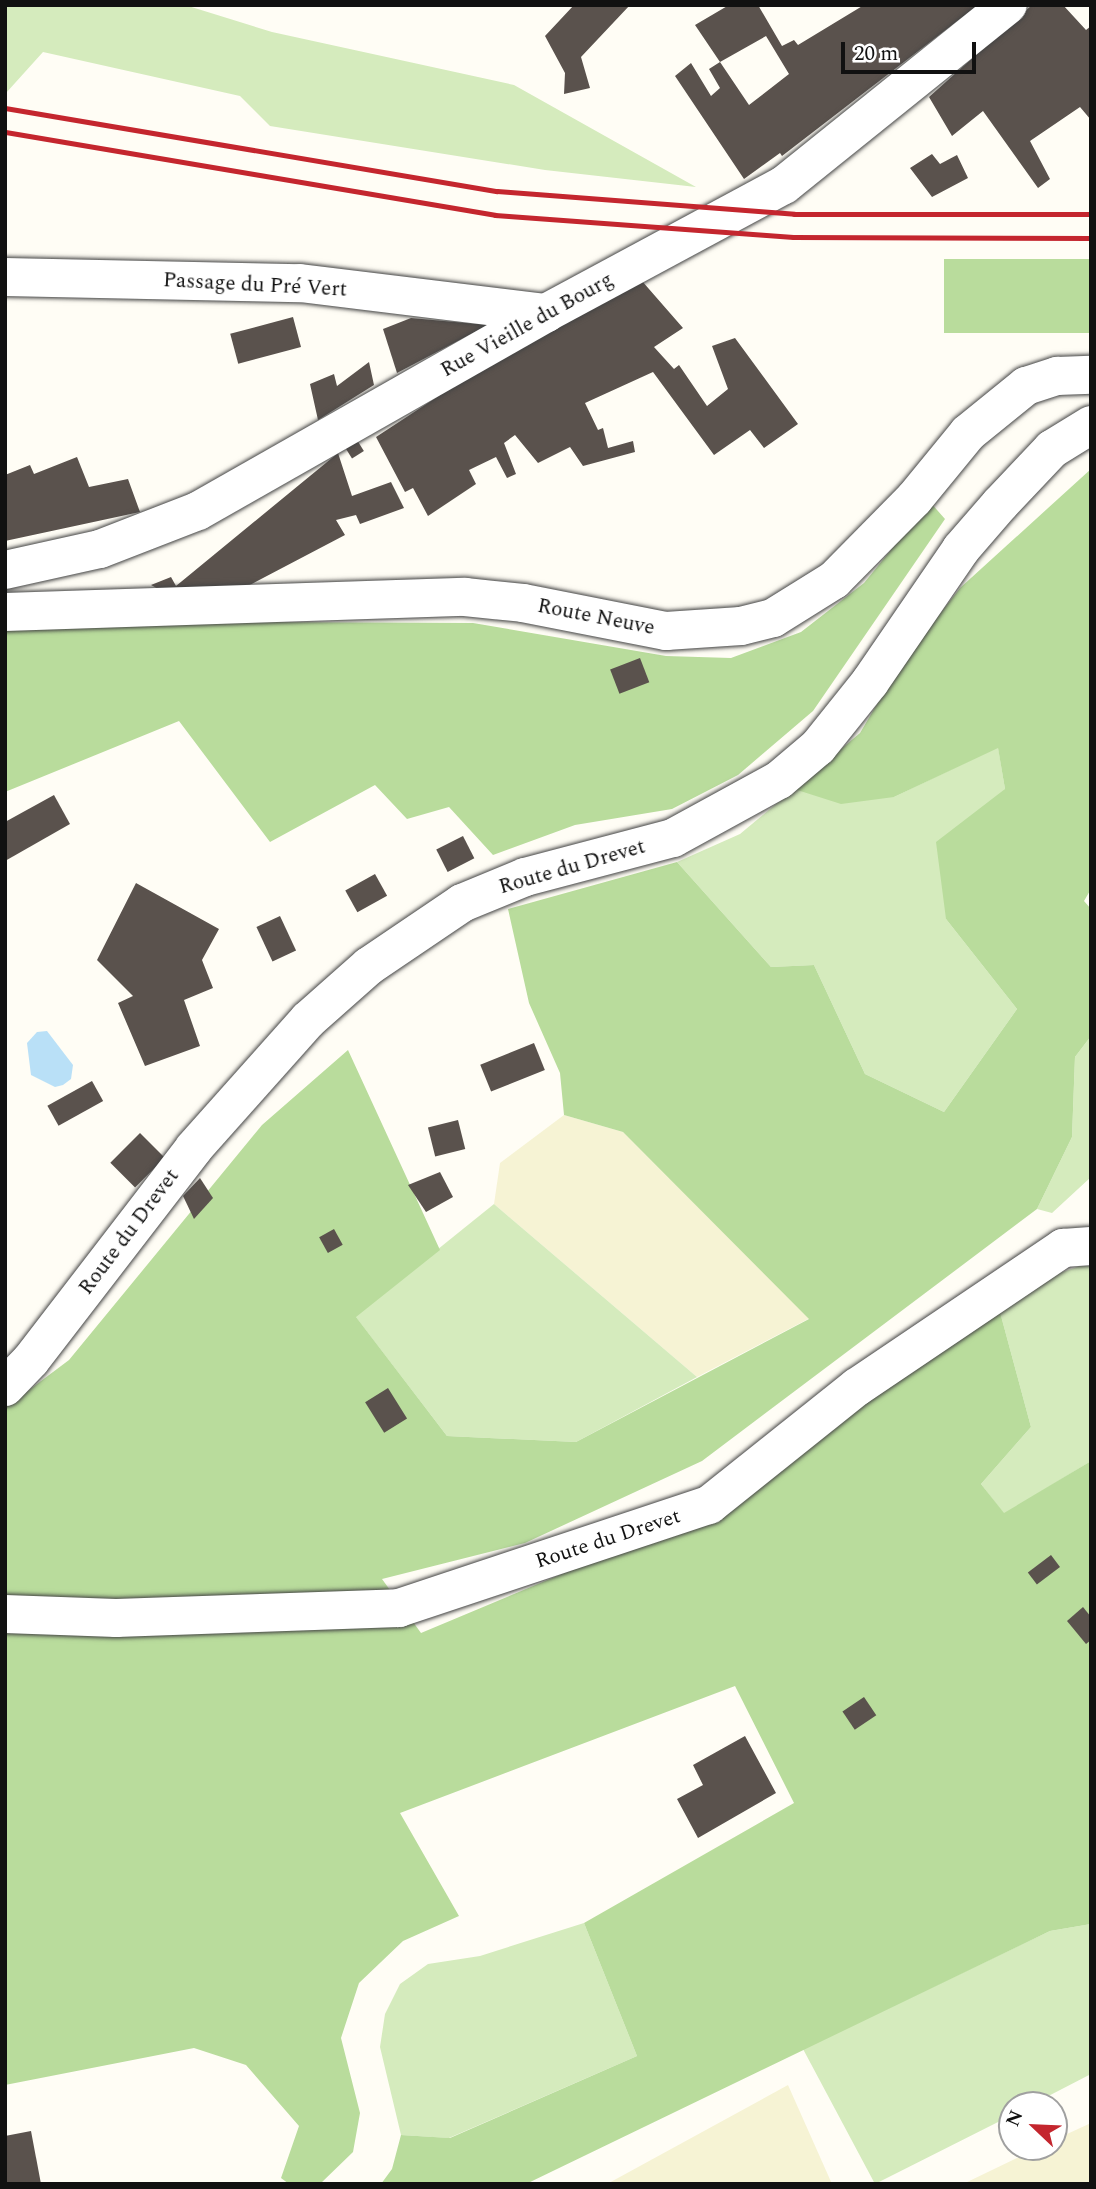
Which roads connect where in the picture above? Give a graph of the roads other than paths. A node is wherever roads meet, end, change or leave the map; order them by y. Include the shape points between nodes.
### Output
1 (1008, 5) edge
2 (5, 276) edge
3 (546, 313) junction
4 (1091, 375) edge
5 (1091, 425) edge
6 (5, 570) edge
7 (5, 612) edge
8 (1091, 1246) edge
9 (5, 1387) edge
10 (5, 1614) edge

1 - 3 street, Rue Vieille du Bourg via 784,185
2 - 3 street, Passage du Pré Vert via 300,283
3 - 6 street, Rue Vieille du Bourg via 198,511 100,549
4 - 7 street, Route Neuve via 1057,376 1026,386 968,433 914,499 834,580 773,618 731,628 666,631 523,603 465,597
5 - 9 street, Route du Drevet via 1052,449 1000,504 946,569 870,682 818,747 779,779 673,838 525,877 462,903 415,931 307,1020 194,1148 47,1340
8 - 10 street, Route du Drevet via 1063,1248 857,1387 709,1505 399,1608 116,1618

